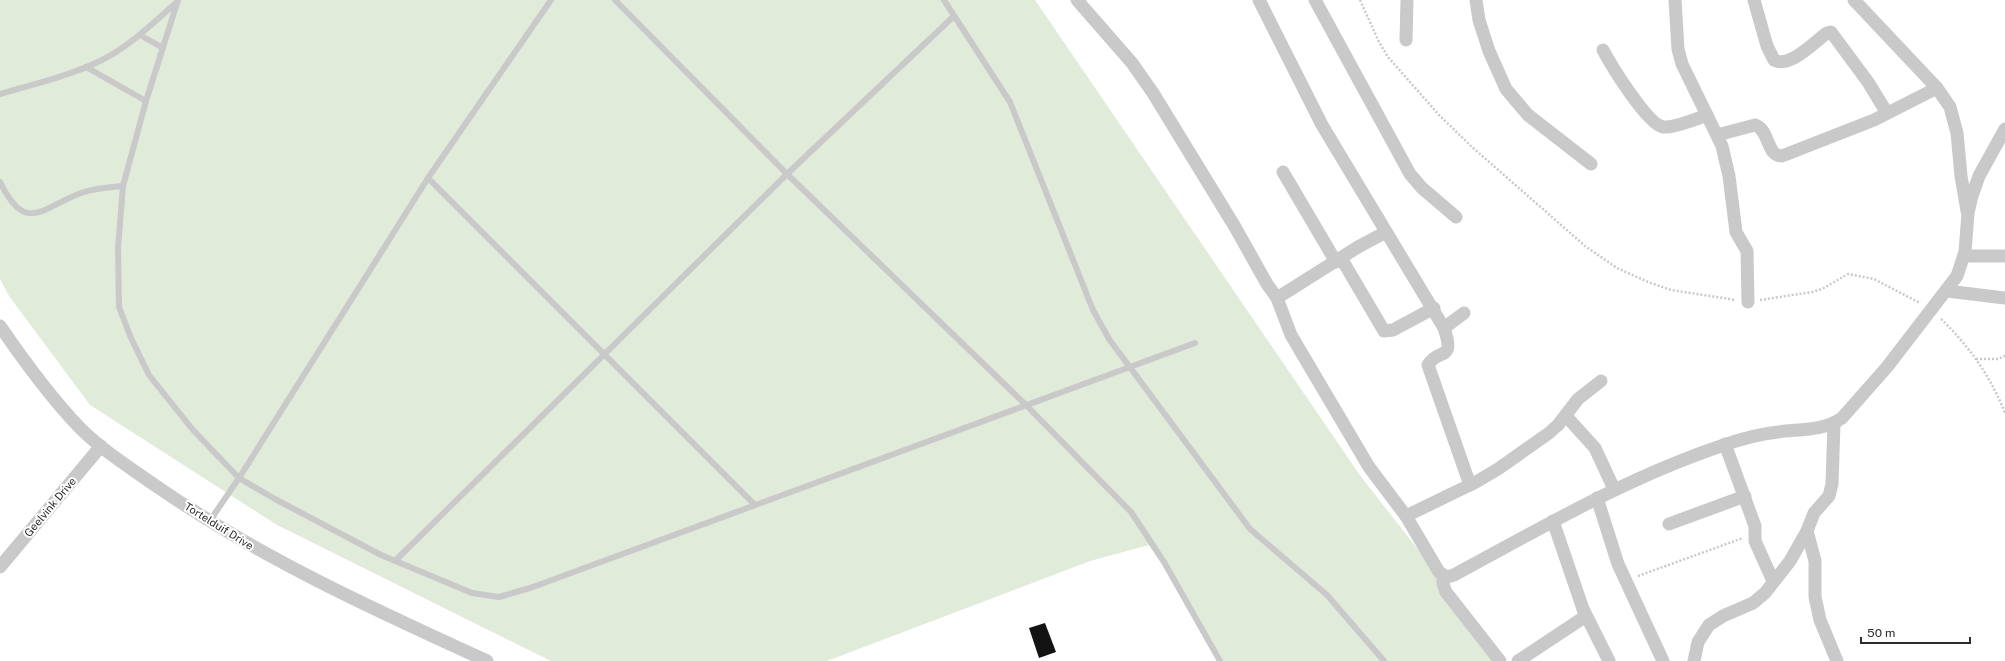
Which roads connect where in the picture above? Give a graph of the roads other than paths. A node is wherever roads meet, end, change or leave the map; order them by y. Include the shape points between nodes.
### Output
1 (551, 0) edge
2 (615, 0) edge
3 (944, 0) edge
4 (1077, 0) edge
5 (1259, 0) edge
6 (1314, 0) edge
7 (1407, 0) edge
8 (1476, 0) edge
9 (1675, 0) edge
10 (1754, 0) edge
11 (1854, 0) edge
12 (178, 1) edge
13 (954, 16) junction
14 (140, 35) junction
15 (1406, 40) dead end
16 (163, 48) junction
17 (1603, 50) dead end
18 (86, 67) junction
19 (1937, 88) junction
20 (0, 94) edge
21 (146, 101) junction
22 (1887, 114) junction
23 (1707, 115) junction
24 (2005, 129) edge
25 (1717, 135) junction
26 (1591, 164) dead end
27 (1283, 172) dead end
28 (787, 174) junction
29 (428, 178) junction
30 (0, 182) edge
31 (123, 186) junction
32 (1968, 212) junction
33 (1456, 217) dead end
34 (1386, 232) junction
35 (1964, 256) junction
36 (2005, 256) edge
37 (1339, 260) junction
38 (1947, 291) junction
39 (1277, 298) junction
40 (2005, 298) edge
41 (1748, 302) road end
42 (1434, 308) junction
43 (1464, 313) dead end
44 (0, 326) edge
45 (1444, 328) junction
46 (1195, 343) dead end
47 (605, 353) junction
48 (1130, 368) junction
49 (1601, 381) dead end
50 (1026, 405) junction
51 (1566, 416) junction
52 (1834, 424) junction
53 (1725, 444) junction
54 (101, 446) junction
55 (239, 478) junction
56 (1470, 485) junction
57 (1614, 489) junction
58 (1745, 496) junction
59 (1597, 498) junction
60 (755, 505) junction
61 (1406, 516) junction
62 (1554, 521) junction
63 (209, 522) junction
64 (1669, 524) dead end
65 (1807, 532) junction
66 (395, 560) junction
67 (0, 567) edge
68 (1443, 576) junction
69 (1773, 581) junction
70 (1586, 616) junction
71 (487, 661) edge
72 (1220, 661) edge
73 (1384, 661) edge
74 (1500, 661) edge
75 (1518, 661) edge
76 (1608, 661) edge
77 (1663, 661) edge
78 (1694, 661) edge
79 (1837, 661) edge

1 - 29 lane
2 - 28 lane
3 - 13 lane
4 - 39 street via 1132,63 1153,93
5 - 34 street via 1322,125
6 - 33 street via 1410,174 1422,188
7 - 15 street
8 - 26 street via 1487,45 1506,89 1528,115
9 - 23 street via 1678,49 1682,64
10 - 22 street via 1767,46 1774,60 1788,60 1831,32 1868,82
11 - 19 street
12 - 14 lane
12 - 16 lane
13 - 28 lane
13 - 48 lane via 1010,102 1093,310 1109,339
14 - 16 lane
14 - 18 lane via 114,53
16 - 21 lane
17 - 23 street via 1624,84 1657,124 1667,127
18 - 20 lane
18 - 21 lane
19 - 22 street
19 - 32 street via 1950,107 1958,133 1960,176
21 - 31 lane
22 - 25 street via 1782,156 1773,152 1764,131 1755,125
23 - 25 street
24 - 32 street via 1979,176
25 - 41 street via 1726,161 1736,232 1748,251
27 - 37 street
28 - 47 lane
28 - 50 lane
29 - 47 lane
29 - 55 lane
30 - 31 lane via 18,208 26,213 36,214 94,189
31 - 55 lane via 118,248 119,307 130,338 149,375 193,430
32 - 35 street
34 - 37 street
34 - 42 street
35 - 36 street
35 - 38 street via 1957,276
37 - 39 street
37 - 42 street via 1384,332 1393,330
38 - 40 street
38 - 52 street via 1859,401
39 - 61 street via 1297,346 1369,466
42 - 45 street
43 - 45 street
44 - 54 street, Tortelduif Drive via 58,404
45 - 56 street via 1449,340 1448,348 1428,365
46 - 48 lane
47 - 60 lane
47 - 66 lane
48 - 50 lane
48 - 73 lane via 1250,529 1327,595
49 - 51 street via 1578,399
50 - 60 lane
50 - 72 lane via 1131,512 1164,562
51 - 56 street via 1540,440
51 - 57 street via 1595,448
52 - 53 street via 1776,432
52 - 65 street via 1831,491 1827,500 1814,513
53 - 57 street
53 - 58 street
54 - 63 street, Tortelduif Drive
54 - 67 street, Geelvink Drive
55 - 63 lane
55 - 66 lane
56 - 61 street
57 - 59 street
58 - 64 street
58 - 69 street via 1755,526 1754,534
59 - 62 street
59 - 77 street via 1610,543
60 - 66 lane via 533,587 499,597 472,593
61 - 68 street
62 - 68 street via 1454,576
62 - 70 street
63 - 71 street, Tortelduif Drive via 285,564
65 - 69 street via 1790,561
65 - 79 street via 1815,561 1815,598 1820,620
68 - 74 street via 1446,592
69 - 78 street via 1765,593 1753,603 1723,616 1709,626 1698,642
70 - 75 street
70 - 76 street

